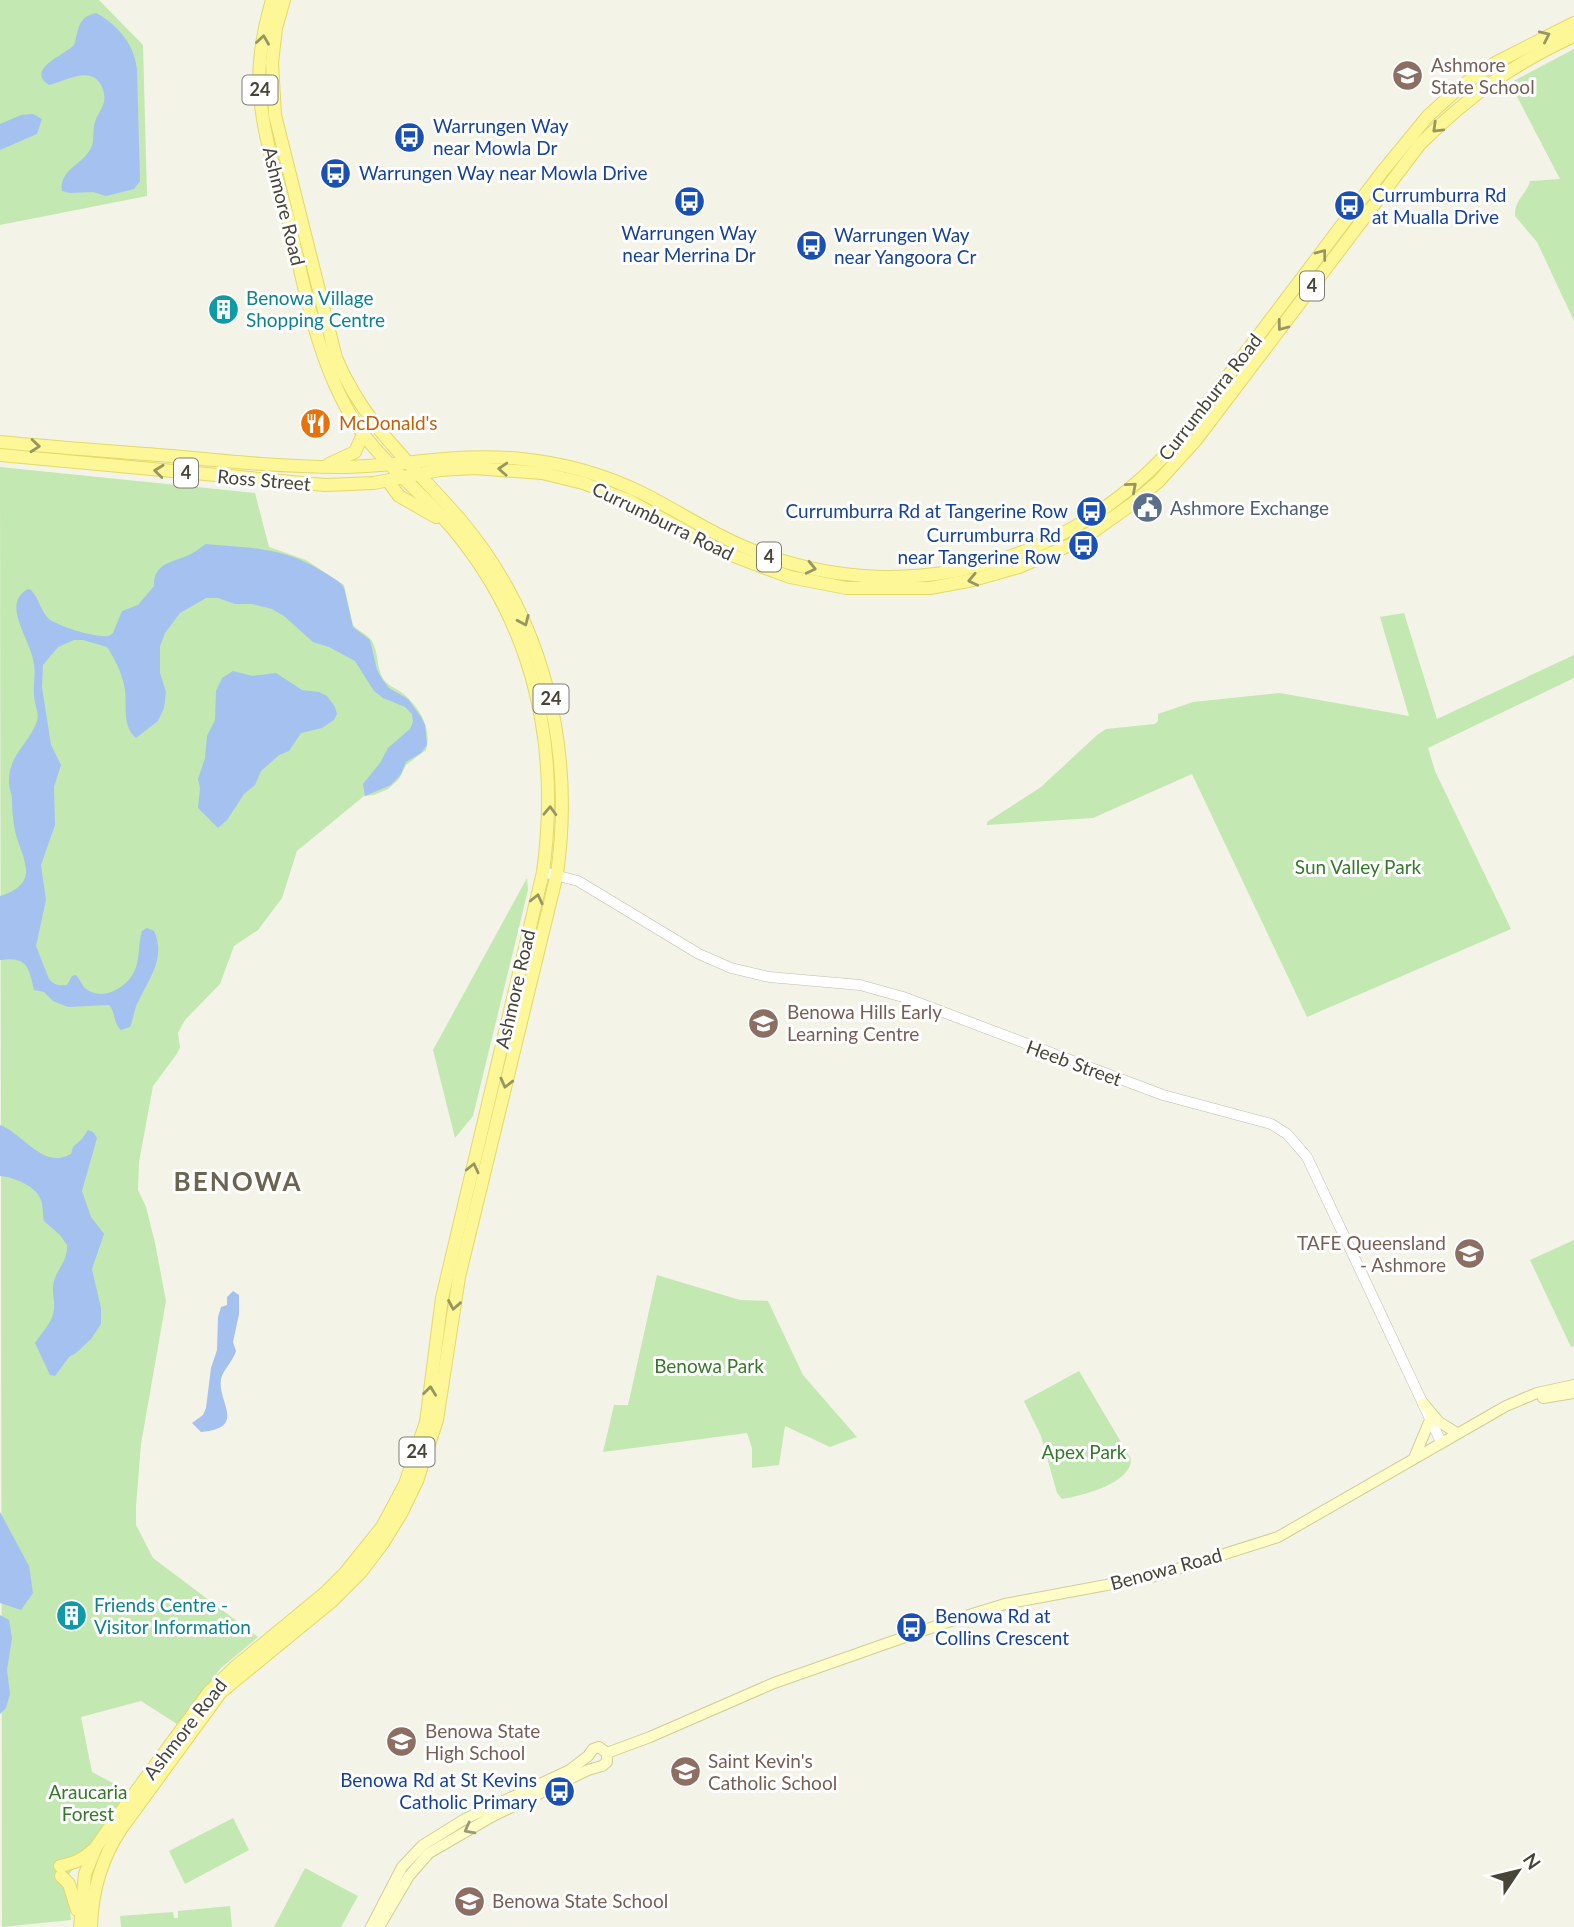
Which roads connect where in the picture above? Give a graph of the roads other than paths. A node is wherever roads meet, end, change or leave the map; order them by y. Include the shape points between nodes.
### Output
1 (272, 0) edge
2 (284, 0) edge
3 (1574, 23) edge
4 (1574, 36) edge
5 (363, 434) junction
6 (0, 442) edge
7 (0, 455) edge
8 (406, 463) junction
9 (388, 464) junction
10 (323, 467) junction
11 (417, 475) junction
12 (403, 479) junction
13 (388, 481) junction
14 (451, 526) junction
15 (550, 873) junction
16 (1574, 1385) edge
17 (1574, 1393) edge
18 (1423, 1403) junction
19 (1506, 1406) junction
20 (1430, 1420) junction
21 (1457, 1433) junction
22 (1441, 1442) junction
23 (1414, 1458) junction
24 (607, 1753) junction
25 (588, 1756) junction
26 (596, 1767) junction
27 (96, 1847) junction
28 (84, 1926) edge
29 (371, 1927) edge
30 (379, 1927) edge

5 -> 1 main road, Ashmore Road / 24 via 322,353 265,130 260,63
2 - 8 main road, Ashmore Road / 24 via 272,63 275,115 336,358 359,402
8 -> 3 main road, Currumburra Road / 4 via 481,456 573,468 641,493 755,552 831,573 926,575 1012,557 1065,534 1102,511 1161,461 1411,135 1447,98 1495,63
4 -> 11 main road, Currumburra Road / 4 via 1489,84 1420,144 1203,430 1158,482 1094,531 1019,567 930,588 846,587 790,578 720,551 628,500 570,479 474,468
5 - 9 main road, Ashmore Road / 24
5 - 10 main road via 352,454
6 -> 10 main road, Ross Street / 4
13 -> 7 main road, Ross Street / 4 via 314,485
8 - 9 main road, Currumburra Road / 4
8 - 11 main road, Ashmore Road / 24
9 - 10 main road, Ross Street / 4
9 - 12 main road, Ashmore Road / 24
11 - 12 main road, Currumburra Road / 4
11 -> 15 main road, Ashmore Road / 24 via 486,553 535,648 560,749 562,823
12 - 13 main road, Ross Street / 4
12 - 14 main road, Ashmore Road / 24
13 - 14 main road via 401,497
15 -> 14 main road, Ashmore Road / 24 via 547,750 532,675 502,601
15 - 18 street, Heeb Street via 578,881 688,948 731,968 769,977 867,986 1163,1095 1271,1124 1307,1157
27 -> 15 main road, Ashmore Road / 24 via 209,1692 345,1573 382,1527 405,1484 426,1422 442,1298
15 -> 28 main road, Ashmore Road / 24 via 459,1277 437,1420 417,1481 383,1543 361,1572 221,1692 121,1829 105,1858
16 - 19 main road, Benowa Road
17 - 19 main road, Benowa Road
18 - 20 street, Heeb Street
18 - 21 main road via 1439,1422
19 - 21 main road, Benowa Road
20 - 22 street, Heeb Street
20 - 23 main road
21 - 22 main road, Benowa Road
22 - 23 main road, Benowa Road
23 - 24 main road, Benowa Road via 1278,1536 1168,1573 1005,1604 959,1618 755,1690
24 - 25 main road via 596,1747
24 - 26 main road via 607,1762
25 - 26 main road
25 - 29 main road via 423,1845 402,1867
26 -> 30 main road via 493,1816 429,1853 409,1876
27 - 28 main road, Ashmore Road / 24 via 83,1883
27 - 28 main road via 61,1871

